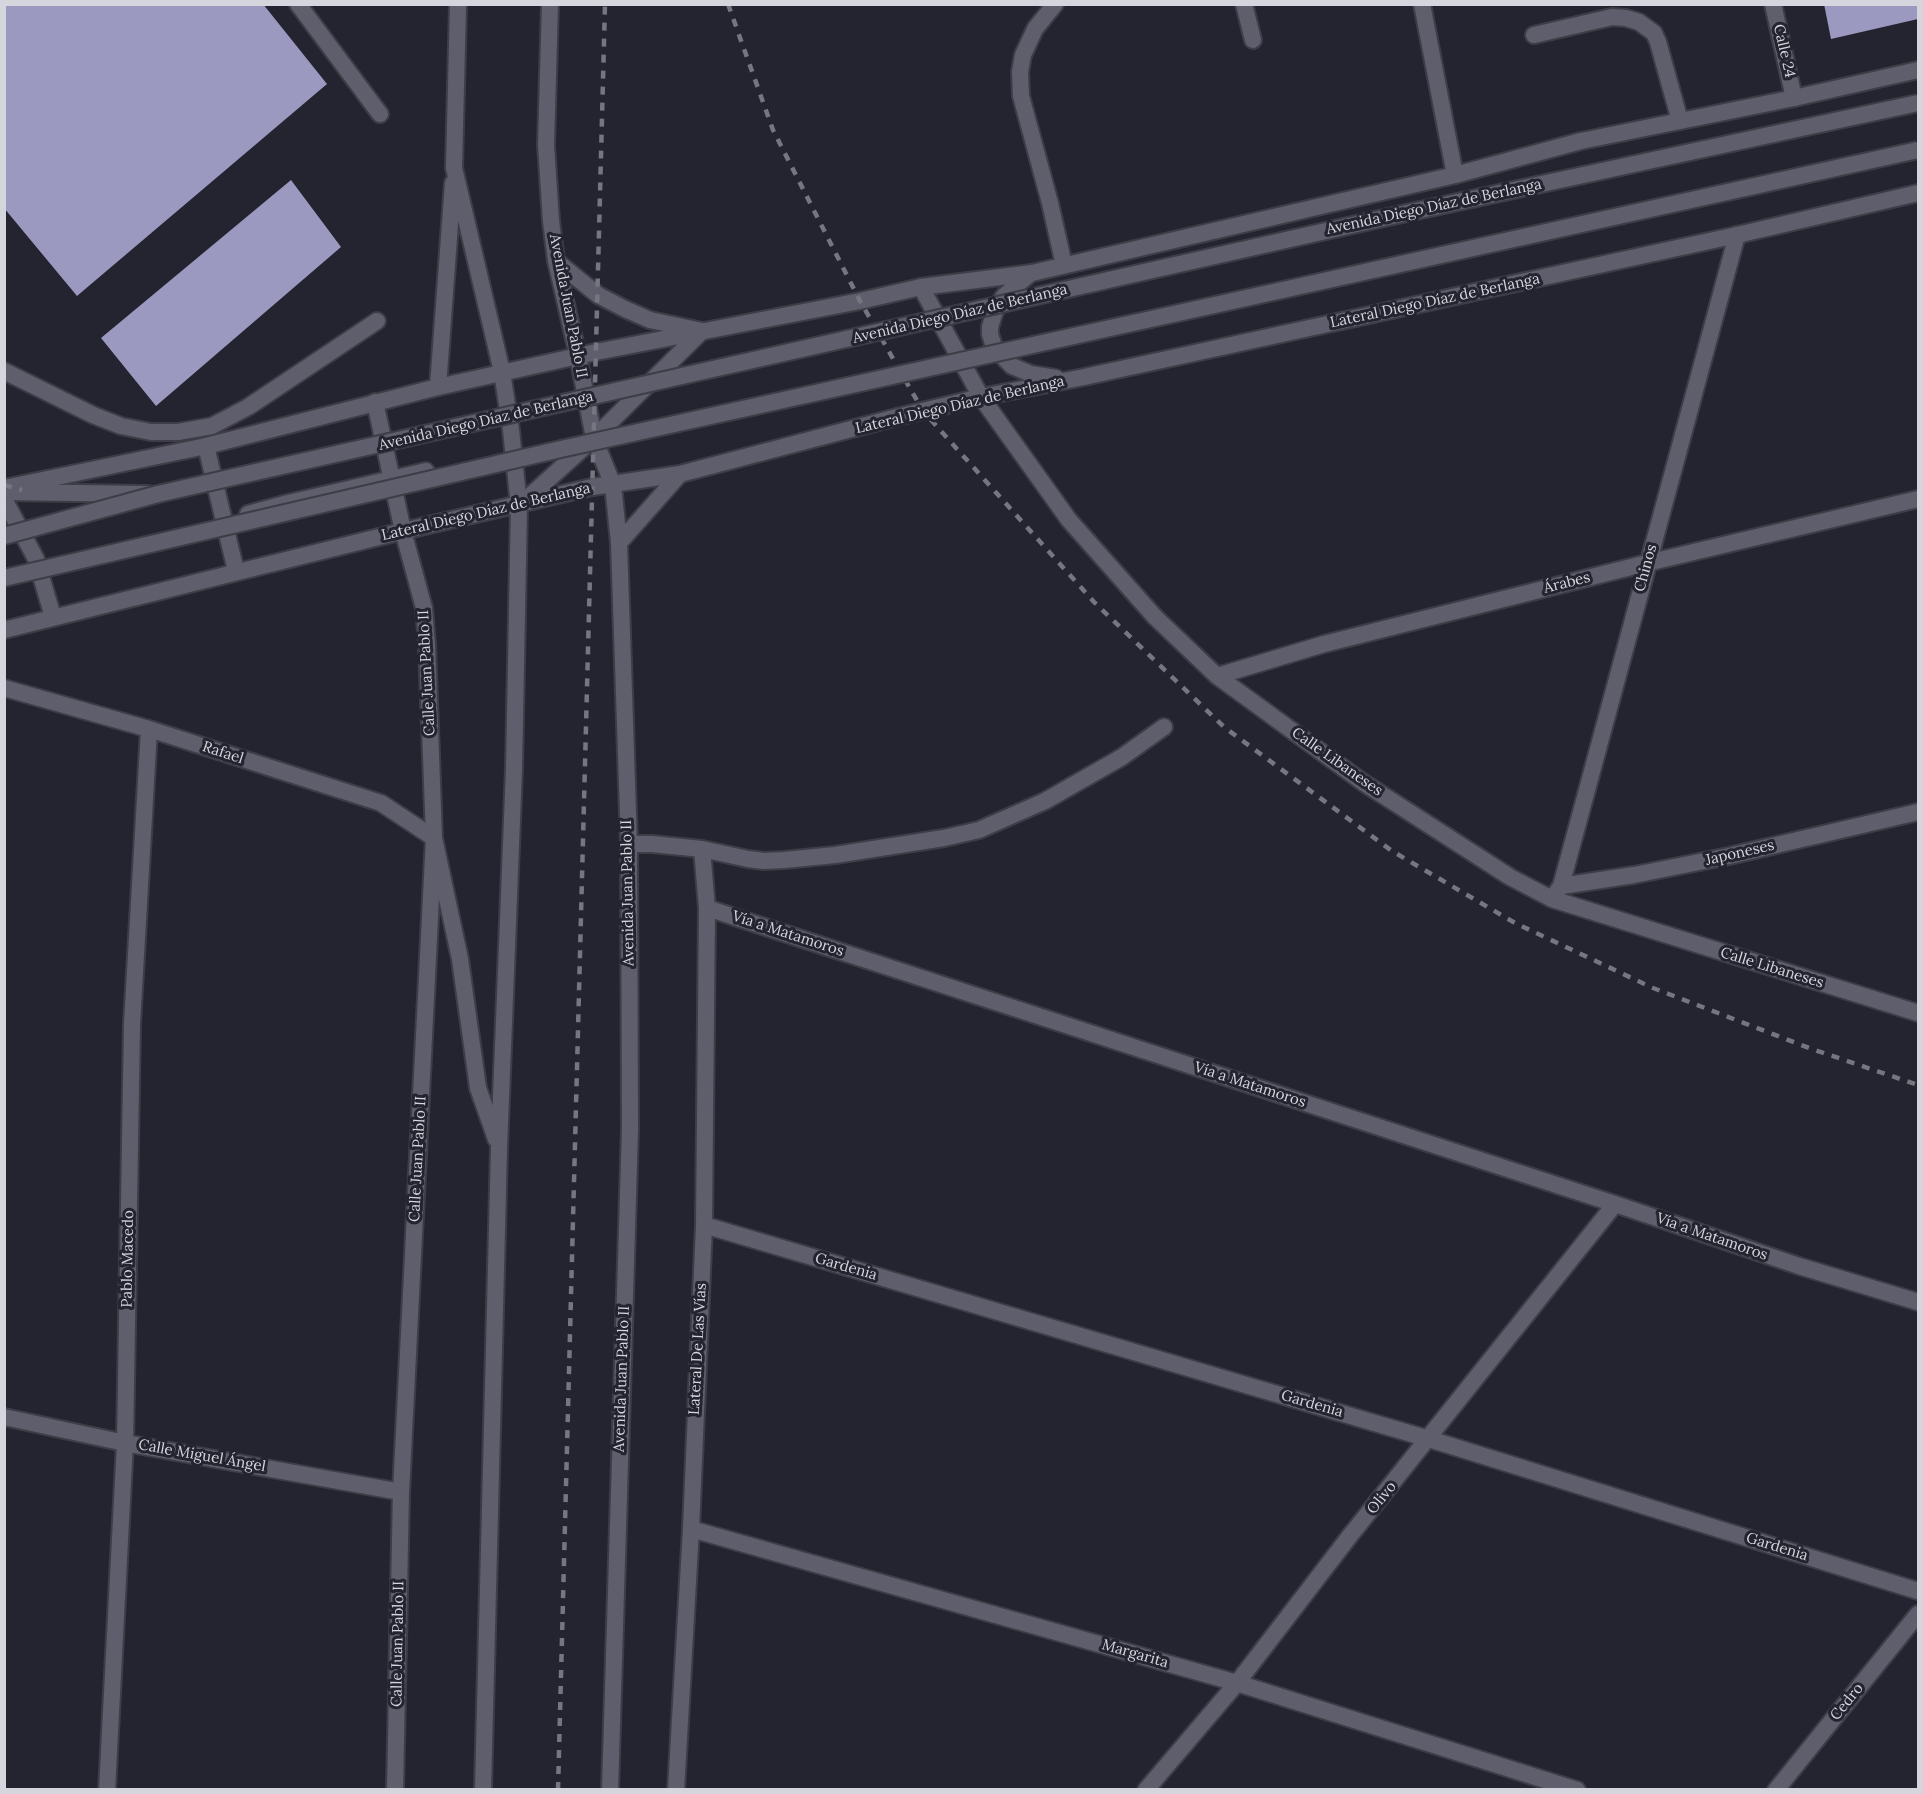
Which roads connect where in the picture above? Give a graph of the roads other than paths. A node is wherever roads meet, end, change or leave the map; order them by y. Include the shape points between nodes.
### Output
1 (298, 4) edge
2 (458, 4) edge
3 (550, 4) edge
4 (1055, 4) edge
5 (1244, 4) edge
6 (1422, 4) edge
7 (1773, 4) edge
8 (1534, 35) dead end
9 (1253, 40) dead end
10 (1918, 70) edge
11 (1794, 98) junction
12 (1918, 103) edge
13 (380, 114) dead end
14 (1680, 121) junction
15 (1918, 150) edge
16 (454, 168) junction
17 (1455, 175) junction
18 (1918, 193) edge
19 (1737, 235) junction
20 (556, 261) junction
21 (1064, 265) junction
22 (1032, 273) junction
23 (921, 287) junction
24 (377, 321) dead end
25 (702, 331) junction
26 (578, 356) junction
27 (4, 371) edge
28 (502, 372) junction
29 (1084, 377) junction
30 (438, 387) junction
31 (981, 397) junction
32 (375, 402) junction
33 (594, 438) junction
34 (206, 446) junction
35 (426, 471) dead end
36 (680, 474) junction
37 (391, 479) junction
38 (613, 485) junction
39 (4, 488) edge
40 (4, 492) edge
41 (158, 494) junction
42 (4, 499) edge
43 (1918, 499) edge
44 (519, 506) junction
45 (224, 521) junction
46 (403, 531) junction
47 (4, 536) edge
48 (619, 543) junction
49 (101, 550) dead end
50 (1647, 563) junction
51 (236, 571) junction
52 (4, 579) edge
53 (53, 617) junction
54 (4, 630) edge
55 (1217, 676) junction
56 (4, 688) edge
57 (1164, 727) dead end
58 (149, 729) junction
59 (1918, 812) edge
60 (434, 838) junction
61 (629, 844) junction
62 (702, 849) junction
63 (1556, 893) junction
64 (707, 908) junction
65 (1918, 1013) edge
66 (499, 1148) junction
67 (1615, 1204) junction
68 (704, 1225) junction
69 (1918, 1302) edge
70 (4, 1417) edge
71 (1429, 1439) junction
72 (125, 1443) junction
73 (401, 1492) junction
74 (691, 1529) junction
75 (1918, 1591) edge
76 (1918, 1614) edge
77 (1236, 1683) junction
78 (107, 1790) edge
79 (395, 1790) edge
80 (483, 1790) edge
81 (610, 1790) edge
82 (676, 1790) edge
83 (1146, 1790) edge
84 (1577, 1790) edge
85 (1776, 1790) edge

1 - 13 street
2 - 16 street
3 - 20 street, Avenida Juan Pablo II via 546,145
4 - 21 street via 1035,29 1020,72 1021,96
5 - 9 street
6 - 17 street
7 - 11 street, Calle 24
8 - 14 street via 1612,17 1639,22 1654,33 1658,42
10 - 11 street
11 - 14 street
12 - 41 street, Avenida Diego Díaz de Berlanga, bridge via 1376,219
14 - 17 street via 1581,141
15 - 52 street, bridge via 561,449
16 - 28 street
16 - 30 street
17 - 21 street
18 - 19 street, Lateral Diego Díaz de Berlanga
19 - 29 street, Lateral Diego Díaz de Berlanga
19 - 50 street, Chinos
20 - 25 street via 598,295 625,309 650,320
20 - 26 street, Avenida Juan Pablo II
21 - 22 street
22 - 23 street
22 - 29 street via 1004,296 995,311 990,327 994,347 1012,366 1032,374 1058,379
23 - 25 street
23 - 31 street, Calle Libaneses
24 - 27 street via 248,407 212,426 178,432 121,426
25 - 26 street
25 - 33 street
26 - 28 street
26 - 33 street, Avenida Juan Pablo II
28 - 30 street
28 - 44 street
29 - 31 street, Lateral Diego Díaz de Berlanga
30 - 32 street
31 - 36 street, Lateral Diego Díaz de Berlanga
31 - 55 street, Calle Libaneses via 1069,520 1155,617
32 - 34 street
32 - 37 street, Calle Juan Pablo II
33 - 38 street, Avenida Juan Pablo II
33 - 44 street
34 - 39 street
34 - 45 street
35 - 37 street
36 - 38 street, Lateral Diego Díaz de Berlanga
36 - 48 street
37 - 45 street
37 - 46 street, Calle Juan Pablo II
38 - 44 street, Lateral Diego Díaz de Berlanga
38 - 48 street, Avenida Juan Pablo II
40 - 41 street, bridge
41 - 47 street, Avenida Diego Díaz de Berlanga, bridge
42 - 53 street via 36,559
43 - 50 street, Árabes
44 - 46 street, Lateral Diego Díaz de Berlanga
44 - 66 street via 514,769
45 - 49 street
45 - 51 street
46 - 51 street, Lateral Diego Díaz de Berlanga
46 - 60 street, Calle Juan Pablo II via 424,608 428,645
48 - 61 street, Avenida Juan Pablo II
50 - 55 street, Árabes via 1324,644
50 - 63 street, Chinos
51 - 53 street, Lateral Diego Díaz de Berlanga
53 - 54 street, Lateral Diego Díaz de Berlanga
55 - 63 street, Calle Libaneses via 1364,783 1510,877
56 - 58 street, Rafael
57 - 62 street via 1122,757 1046,801 979,830 846,854 784,860 748,859
58 - 60 street, Rafael via 381,803
58 - 72 street, Pablo Macedo via 132,1024
59 - 63 street, Japoneses
60 - 66 street via 460,959 478,1088
60 - 73 street, Calle Juan Pablo II
61 - 62 street
61 - 81 street, Avenida Juan Pablo II via 630,1129
62 - 64 street
63 - 65 street, Calle Libaneses
64 - 67 street, Vía a Matamoros
64 - 68 street, Lateral De Las Vías
66 - 80 street
67 - 69 street, Vía a Matamoros
67 - 71 street, Olivo
68 - 71 street, Gardenia
68 - 74 street, Lateral De Las Vías
70 - 72 street, Calle Miguel Ángel
71 - 75 street, Gardenia
71 - 77 street, Olivo
72 - 73 street, Calle Miguel Ángel
72 - 78 street, Pablo Macedo
73 - 79 street, Calle Juan Pablo II
74 - 77 street, Margarita
74 - 82 street, Lateral De Las Vías
76 - 85 street, Cedro
77 - 83 street, Olivo
77 - 84 street, Margarita

